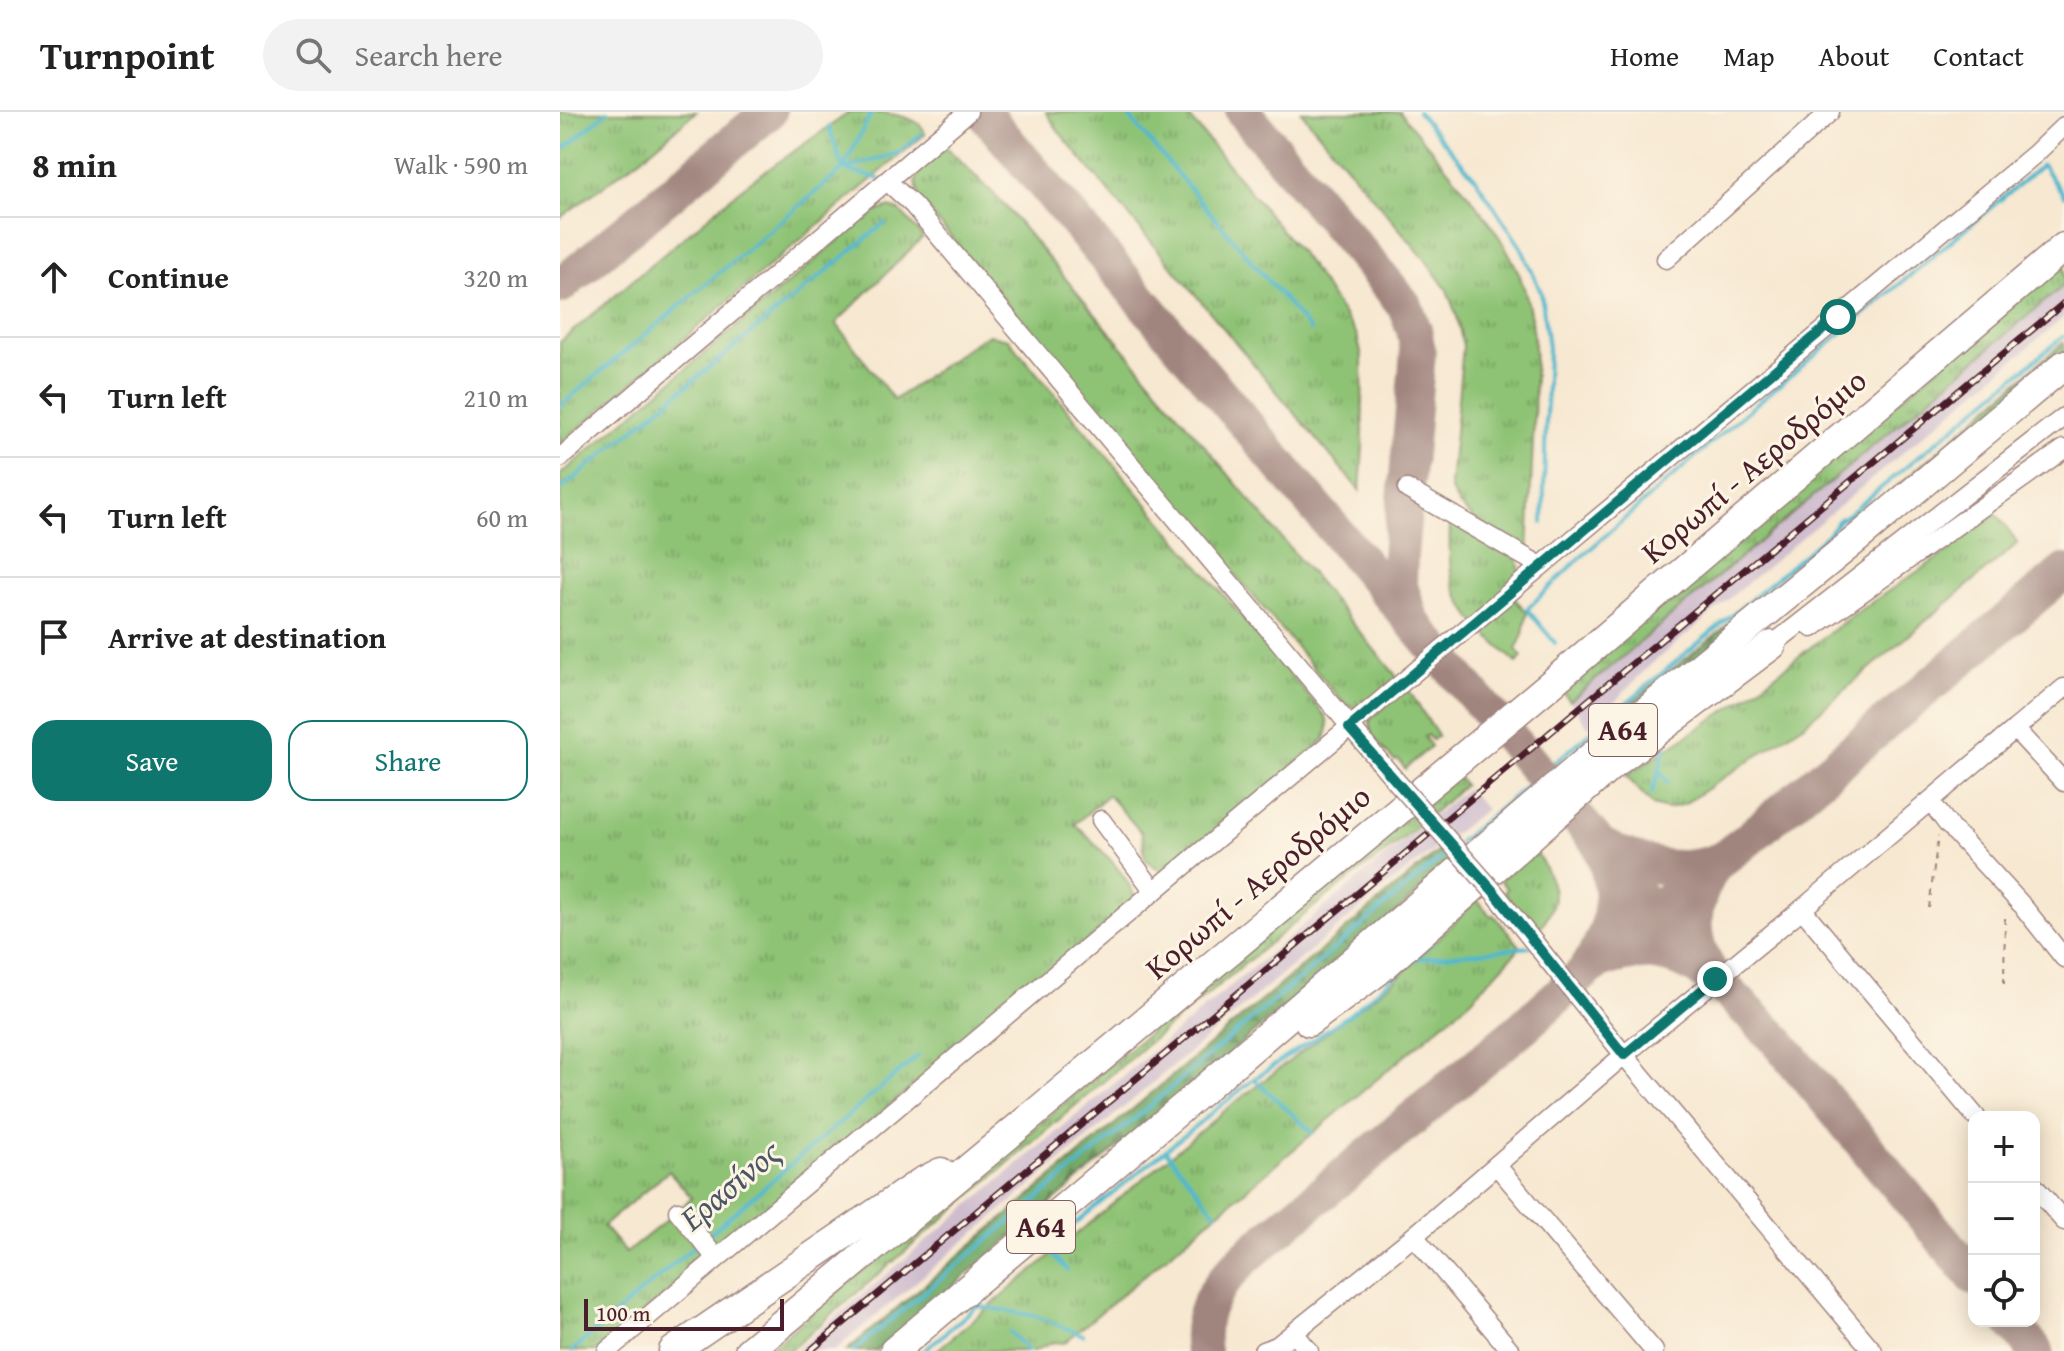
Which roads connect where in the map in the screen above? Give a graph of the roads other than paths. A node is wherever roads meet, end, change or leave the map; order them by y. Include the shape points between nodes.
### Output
1 (968, 112) edge
2 (1830, 112) edge
3 (2064, 126) edge
4 (888, 182) junction
5 (2064, 247) edge
6 (1666, 259) dead end
7 (2064, 365) edge
8 (2064, 417) edge
9 (2064, 449) edge
10 (560, 458) edge
11 (1407, 489) dead end
12 (1541, 566) junction
13 (1772, 645) junction
14 (2064, 688) edge
15 (1349, 728) junction
16 (2015, 729) junction
17 (2064, 782) edge
18 (1930, 801) junction
19 (1101, 820) dead end
20 (1154, 891) junction
21 (1802, 909) junction
22 (2064, 958) edge
23 (1624, 1055) junction
24 (1189, 1102) junction
25 (1971, 1111) edge
26 (997, 1143) junction
27 (1497, 1166) junction
28 (2040, 1193) edge
29 (678, 1211) dead end
30 (2064, 1221) edge
31 (1414, 1236) junction
32 (707, 1248) junction
33 (1294, 1333) junction
34 (607, 1351) edge
35 (673, 1351) edge
36 (749, 1351) edge
37 (894, 1351) edge
38 (1263, 1351) edge
39 (1309, 1351) edge
40 (1511, 1351) edge
41 (1654, 1351) edge
42 (1873, 1351) edge

1 - 4 street
2 - 6 street
3 - 12 street
4 - 10 street
4 - 15 street via 913,205
5 - 26 highway, Κορωπί - Αεροδρόμιο / Α64 via 1553,682
7 - 24 highway, Α64 via 1608,742
8 - 13 street
9 - 13 street via 1810,629
11 - 12 street
12 - 15 street
13 - 24 highway via 1611,766 1377,972
14 - 16 street
15 - 20 street
15 - 23 street, bridge via 1494,892
16 - 17 street
16 - 18 street
18 - 21 street
18 - 22 street via 1948,831 2023,906
19 - 20 street
20 - 32 street
21 - 23 street
21 - 25 street
23 - 27 street
23 - 42 street
24 - 37 highway, Α64
26 - 35 highway via 921,1182
26 - 36 highway, Κορωπί - Αεροδρόμιο / Α64
27 - 31 street
27 - 41 street
28 - 30 street
29 - 32 street
31 - 33 street
31 - 40 street
32 - 34 street
33 - 38 street
33 - 39 street

